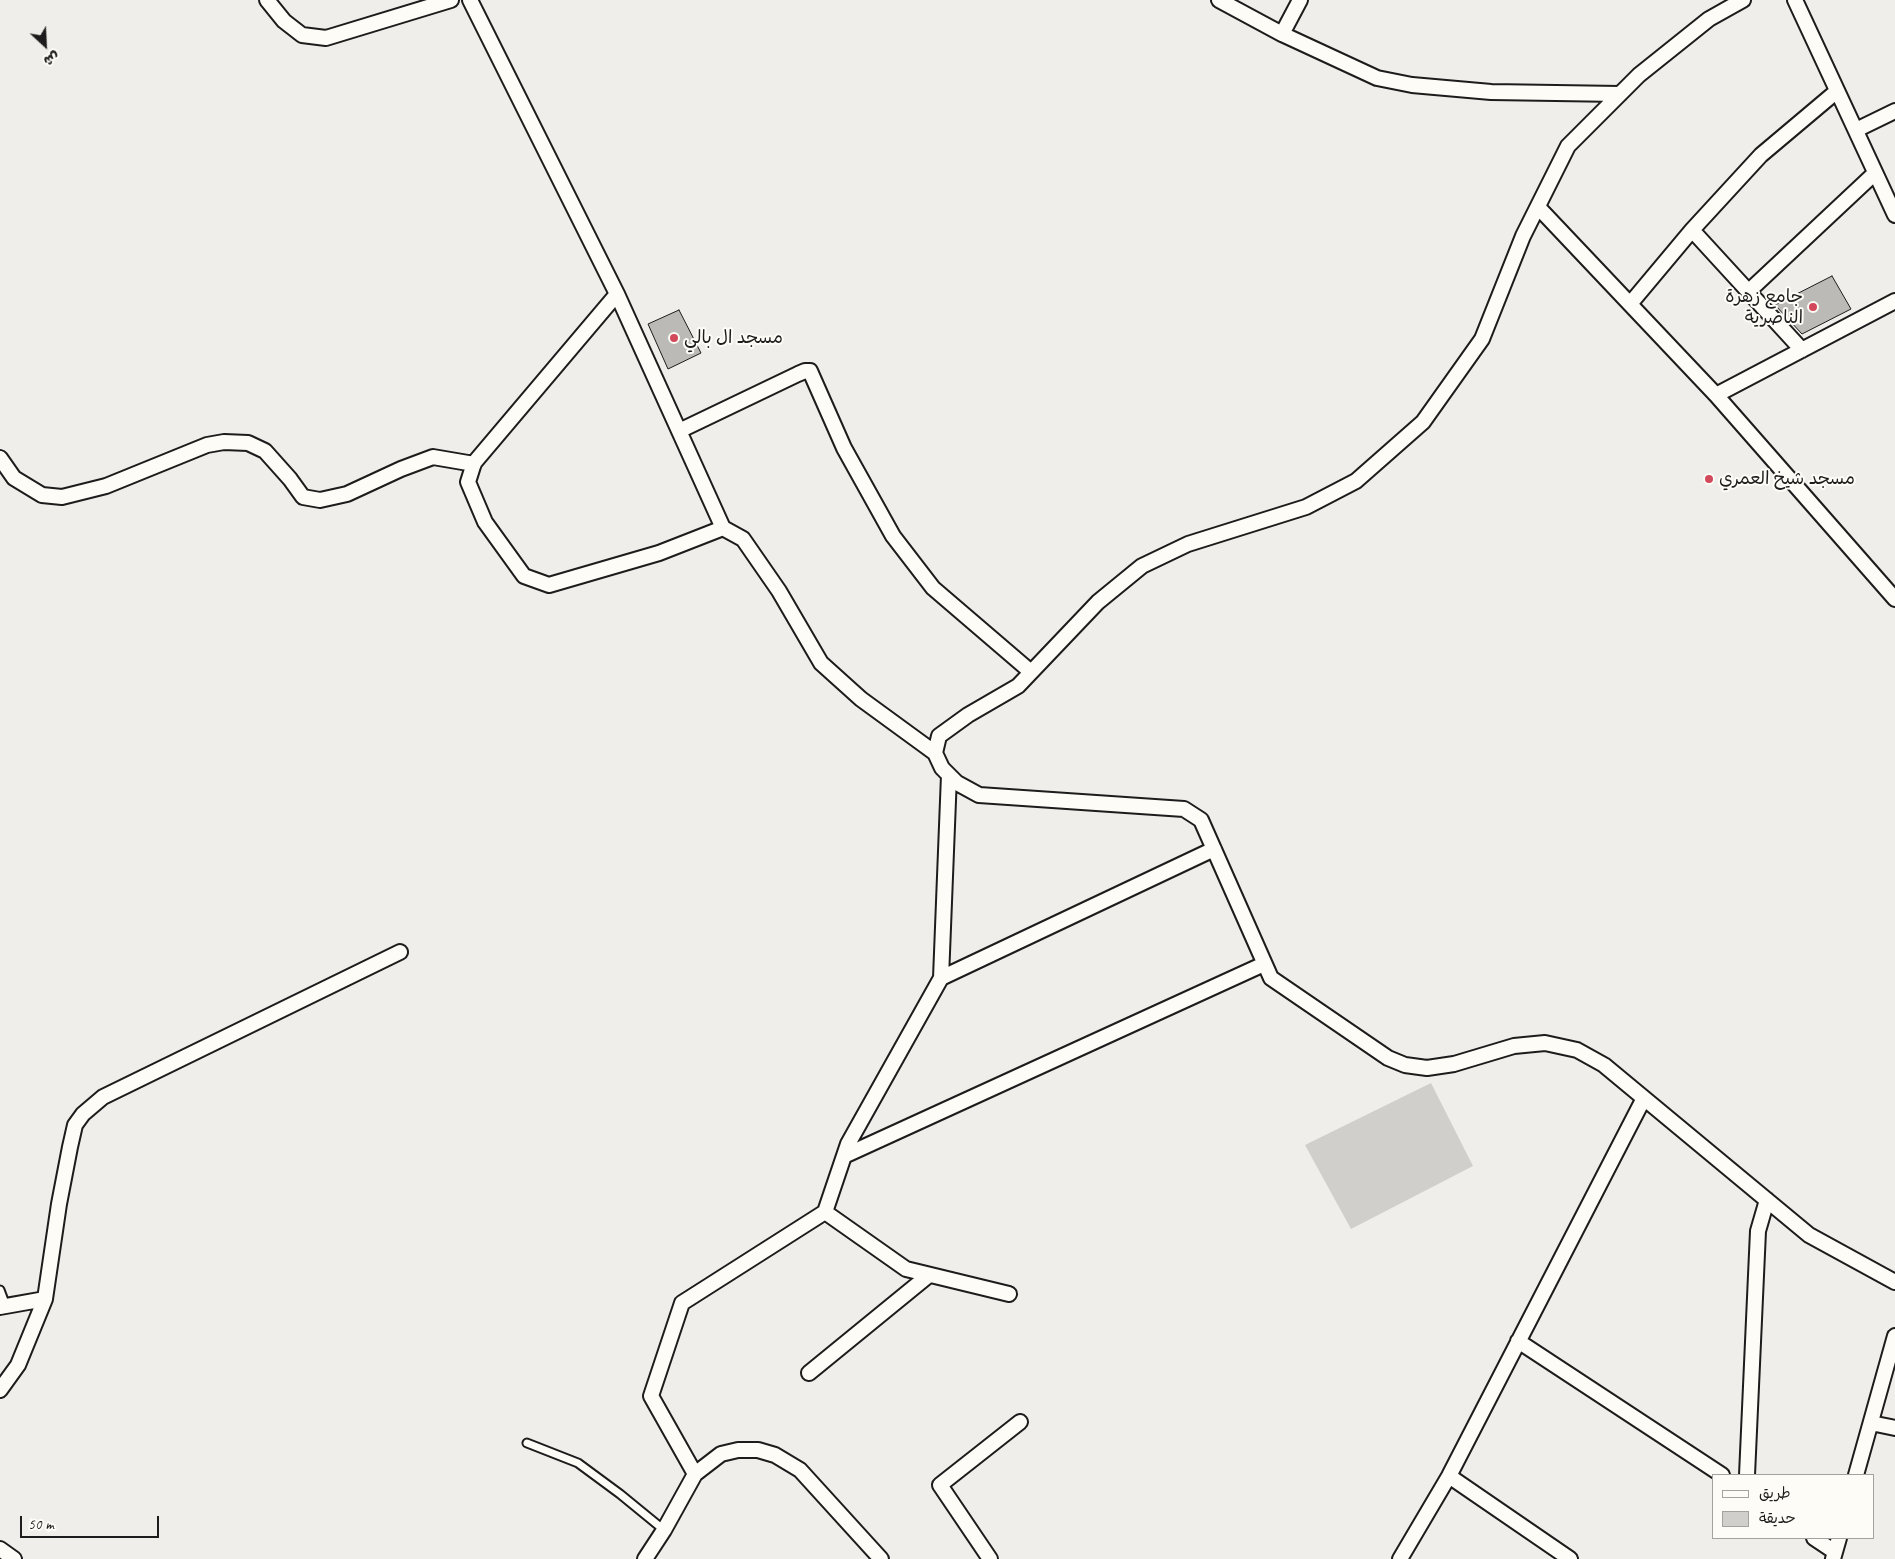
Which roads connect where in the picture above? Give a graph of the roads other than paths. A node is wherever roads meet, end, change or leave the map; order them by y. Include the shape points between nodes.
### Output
1 (268, 0) edge
2 (452, 0) edge
3 (470, 0) edge
4 (1219, 0) edge
5 (1300, 0) edge
6 (1743, 0) edge
7 (1794, 0) edge
8 (1282, 34) junction
9 (1837, 91) junction
10 (1620, 94) junction
11 (1895, 111) edge
12 (1856, 130) junction
13 (1875, 173) junction
14 (1538, 207) junction
15 (1895, 215) edge
16 (1692, 230) junction
17 (1748, 291) junction
18 (617, 294) junction
19 (1895, 301) edge
20 (1630, 304) junction
21 (1802, 350) junction
22 (1716, 395) junction
23 (680, 432) junction
24 (0, 458) edge
25 (474, 464) junction
26 (723, 528) junction
27 (1895, 599) edge
28 (1031, 672) junction
29 (935, 753) junction
30 (949, 775) junction
31 (1214, 849) junction
32 (400, 952) dead end
33 (1264, 964) junction
34 (941, 978) junction
35 (1644, 1098) junction
36 (844, 1156) junction
37 (1767, 1200) junction
38 (825, 1212) junction
39 (928, 1275) junction
40 (1895, 1282) edge
41 (0, 1290) edge
42 (1009, 1294) dead end
43 (45, 1299) junction
44 (3, 1307) edge
45 (1895, 1336) edge
46 (1518, 1341) junction
47 (809, 1373) dead end
48 (0, 1390) edge
49 (1020, 1422) dead end
50 (1871, 1423) junction
51 (1895, 1428) edge
52 (527, 1443) dead end
53 (695, 1474) junction
54 (1720, 1474) edge
55 (1746, 1474) edge
56 (1856, 1474) edge
57 (1449, 1476) junction
58 (664, 1530) junction
59 (1815, 1539) edge
60 (1839, 1539) edge
61 (0, 1549) edge
62 (1834, 1556) edge
63 (14, 1559) edge
64 (645, 1559) edge
65 (881, 1559) edge
66 (990, 1559) edge
67 (1400, 1559) edge
68 (1570, 1559) edge

1 - 2 street via 284,21 302,35 326,38
3 - 18 street
4 - 8 street
5 - 8 street
6 - 10 street via 1709,19
7 - 9 street
8 - 10 street via 1377,78 1491,92
9 - 12 street
9 - 16 street via 1761,155
10 - 14 street via 1568,146
11 - 12 street
12 - 13 street
13 - 15 street
13 - 17 street
14 - 20 street
14 - 28 street via 1482,339 1423,422 1356,481 1306,507 1188,544 1142,566 1098,602
16 - 17 street
16 - 20 street
17 - 21 street
18 - 23 street
18 - 25 street
19 - 21 street
20 - 22 street
21 - 22 street
22 - 27 street
23 - 26 street
23 - 28 street via 810,371 844,448 892,536 933,588
24 - 25 street via 14,478 42,495 62,497 106,486 207,445 224,442 248,443 265,451 303,497 320,500 347,494 433,457
25 - 26 street via 468,482 485,522 524,576 549,585 659,552
26 - 29 street via 742,539 779,591 820,663 861,699
28 - 29 street via 1018,686 939,736
29 - 30 street
30 - 31 street via 979,795 1184,808 1201,820
30 - 34 street
31 - 33 street
31 - 34 street
32 - 43 street via 92,1105 75,1125
33 - 35 street via 1271,978 1388,1058 1405,1065 1427,1068 1454,1064 1514,1046 1545,1043 1577,1050 1604,1065
33 - 36 street
34 - 36 street
35 - 37 street
35 - 46 street
36 - 38 street
37 - 40 street via 1809,1234
37 - 55 street via 1758,1231
38 - 39 street via 906,1269
38 - 53 street via 682,1302 651,1396
39 - 42 street
39 - 47 street
41 - 44 lane
43 - 44 street
43 - 48 street via 18,1365
45 - 50 street
46 - 54 street
46 - 57 street
49 - 66 street via 940,1485
50 - 51 street
50 - 56 street
52 - 58 lane via 578,1463
53 - 58 street
53 - 65 street via 721,1454 758,1450 775,1455 800,1470
57 - 67 street
57 - 68 street
58 - 64 street
59 - 62 street
60 - 62 street
61 - 63 street

